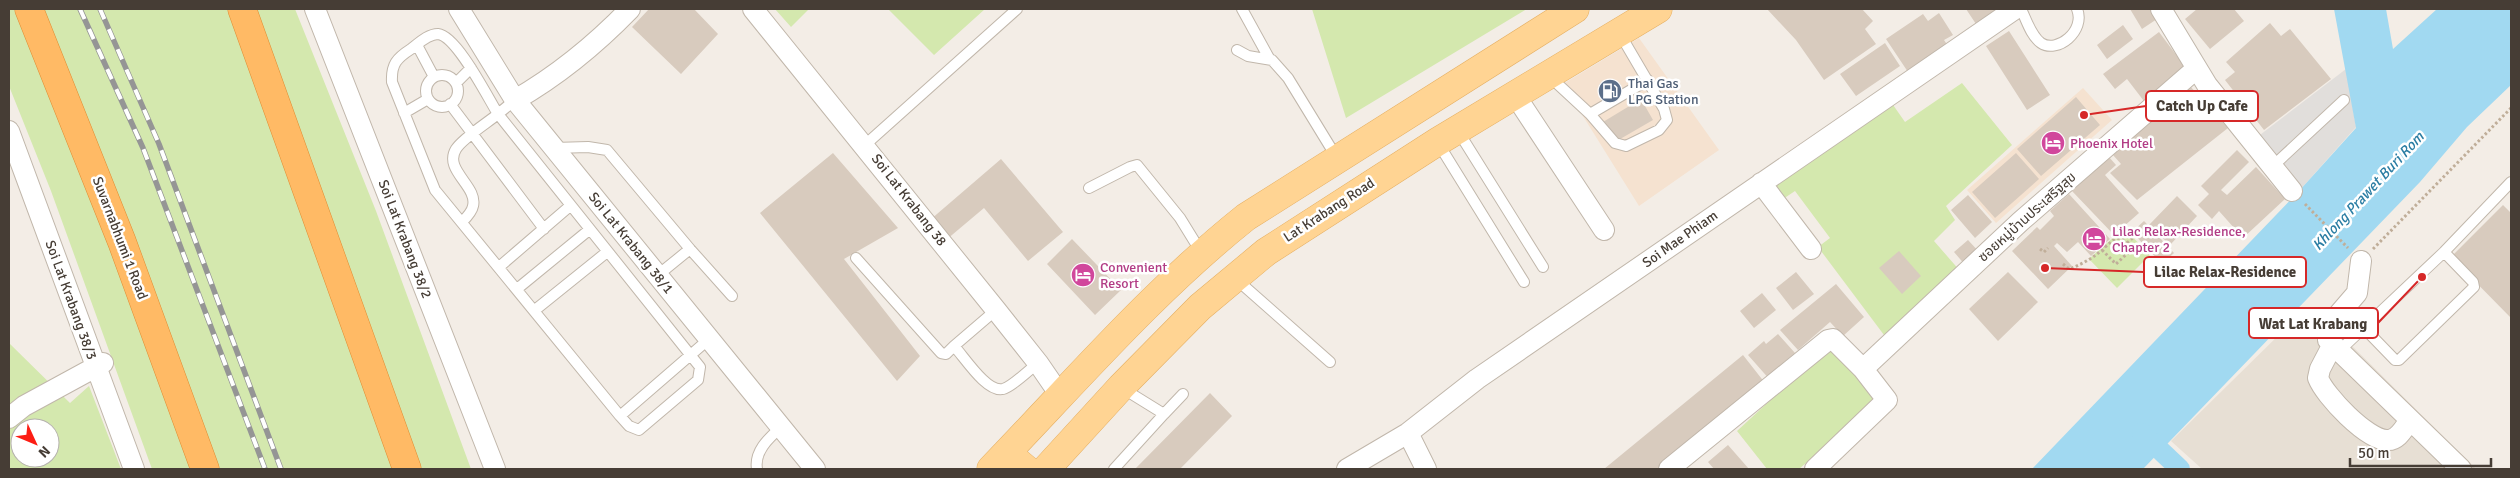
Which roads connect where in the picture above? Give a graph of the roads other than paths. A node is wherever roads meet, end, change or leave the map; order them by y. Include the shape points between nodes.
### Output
1 (29, 9) edge
2 (242, 9) edge
3 (315, 9) edge
4 (459, 9) edge
5 (630, 9) edge
6 (753, 9) edge
7 (1018, 9) edge
8 (1242, 9) edge
9 (1575, 9) edge
10 (1658, 9) edge
11 (2015, 9) edge
12 (2021, 9) edge
13 (2077, 9) edge
14 (2161, 9) edge
15 (1619, 32) junction
16 (417, 45) junction
17 (1237, 50) dead end
18 (1268, 58) junction
19 (471, 68) junction
20 (2196, 69) junction
21 (1548, 76) junction
22 (434, 77) junction
23 (1648, 80) junction
24 (456, 82) junction
25 (1515, 95) junction
26 (428, 99) junction
27 (515, 100) junction
28 (2344, 100) dead end
29 (450, 104) junction
30 (404, 113) junction
31 (498, 114) junction
32 (1590, 114) junction
33 (9, 131) edge
34 (473, 134) junction
35 (1447, 136) junction
36 (865, 145) junction
37 (554, 148) junction
38 (1337, 158) junction
39 (2273, 166) junction
40 (2511, 182) edge
41 (1761, 183) junction
42 (1089, 188) dead end
43 (2292, 191) road end
44 (570, 206) junction
45 (462, 222) junction
46 (544, 229) junction
47 (589, 230) junction
48 (1604, 230) dead end
49 (690, 249) junction
50 (1811, 249) dead end
51 (606, 252) junction
52 (1201, 252) junction
53 (2444, 252) junction
54 (856, 258) dead end
55 (2361, 261) road end
56 (499, 267) junction
57 (1542, 267) dead end
58 (658, 276) junction
59 (1233, 277) junction
60 (1524, 282) dead end
61 (517, 289) junction
62 (732, 296) dead end
63 (535, 310) junction
64 (996, 310) junction
65 (2364, 328) junction
66 (709, 339) junction
67 (954, 346) junction
68 (2335, 349) junction
69 (691, 355) junction
70 (1330, 362) dead end
71 (1038, 363) junction
72 (100, 365) junction
73 (1863, 369) junction
74 (1121, 388) junction
75 (1183, 394) dead end
76 (1060, 395) junction
77 (1164, 414) junction
78 (620, 416) junction
79 (9, 418) edge
80 (2410, 420) junction
81 (781, 427) junction
82 (1408, 433) junction
83 (1008, 464) edge
84 (134, 469) edge
85 (205, 469) edge
86 (407, 469) edge
87 (495, 469) edge
88 (757, 469) edge
89 (815, 469) edge
90 (1046, 469) edge
91 (1114, 469) edge
92 (1347, 469) edge
93 (1426, 469) edge
94 (1669, 469) edge
95 (1814, 469) edge
96 (2461, 469) edge

1 - 85 highway, Suvarnabhumi 1 Road via 122,242
2 - 86 highway
3 - 87 street, Soi Lat Krabang 38/2
4 - 27 street, Soi Lat Krabang 38/1
5 - 27 street via 576,58
6 - 36 street, Soi Lat Krabang 38
7 - 36 lane
8 - 18 lane
9 - 38 main road
10 - 15 main road, Lat Krabang Road
11 - 41 street, Soi Mae Phiam
12 - 13 lane via 2042,43 2058,45 2079,25
14 - 20 street
15 - 21 main road, Lat Krabang Road
15 - 23 lane
16 - 19 lane via 431,35 440,34 448,39
16 - 22 lane
16 - 30 lane via 398,58 391,69 392,82
17 - 18 lane via 1248,56
18 - 38 lane via 1288,78
19 - 24 lane
19 - 31 lane
20 - 39 street
20 - 73 street, ซอยหมู่บ้านประเสริฐสุข via 2021,221
21 - 25 main road, Lat Krabang Road
21 - 32 lane
22 - 24 lane via 442,74
22 - 26 lane via 428,83
23 - 32 lane
23 - 32 lane via 1664,109 1666,120 1659,130 1620,146
24 - 29 lane via 456,98
25 - 35 main road, Lat Krabang Road
25 - 48 street
26 - 29 lane via 442,107
26 - 30 lane
27 - 31 lane
27 - 37 street, Soi Lat Krabang 38/1
28 - 39 lane
29 - 34 lane
30 - 45 lane via 435,190
31 - 34 lane
31 - 44 lane
33 - 72 street, Soi Lat Krabang 38/3
34 - 45 lane via 459,144 453,158 456,170 474,201 473,208
34 - 46 lane
35 - 57 lane
35 - 59 main road, Lat Krabang Road via 1299,229
35 - 60 lane
36 - 64 street, Soi Lat Krabang 38
37 - 49 lane via 607,150
37 - 58 street, Soi Lat Krabang 38/1
38 - 52 main road via 1246,217
39 - 43 street
40 - 53 lane
41 - 50 street
41 - 82 street, Soi Mae Phiam via 1477,379
42 - 52 lane via 1137,165 1180,218
44 - 46 lane
44 - 47 lane
45 - 56 lane
46 - 56 lane
47 - 51 lane
47 - 61 lane
49 - 58 lane
49 - 62 lane
51 - 63 lane
51 - 69 lane
52 - 76 main road
53 - 65 lane
53 - 65 lane via 2474,287 2399,360 2395,360
54 - 67 lane via 941,353 946,354
55 - 68 street via 2357,294 2332,322 2327,335
56 - 61 lane
58 - 66 street, Soi Lat Krabang 38/1
59 - 70 lane
59 - 74 main road, Lat Krabang Road
61 - 63 lane
63 - 78 lane
64 - 67 lane
64 - 71 street, Soi Lat Krabang 38
65 - 68 lane
66 - 69 lane
66 - 81 street, Soi Lat Krabang 38/1
67 - 71 lane via 996,390 1005,389
68 - 80 street
68 - 80 street via 2320,369 2318,378 2330,399 2352,419 2388,441 2397,437
69 - 78 lane
69 - 78 lane via 700,367 698,380 639,430 629,426
71 - 76 street, Soi Lat Krabang 38
72 - 79 street via 24,406
72 - 84 street, Soi Lat Krabang 38/3
73 - 94 street via 1836,340 1828,340
73 - 95 street via 1888,400
74 - 77 lane
74 - 90 main road, Lat Krabang Road
75 - 77 lane
76 - 83 main road
77 - 91 lane
80 - 96 street
81 - 88 lane via 762,448 756,462
81 - 89 street, Soi Lat Krabang 38/1
82 - 92 street, Soi Mae Phiam
82 - 93 street

